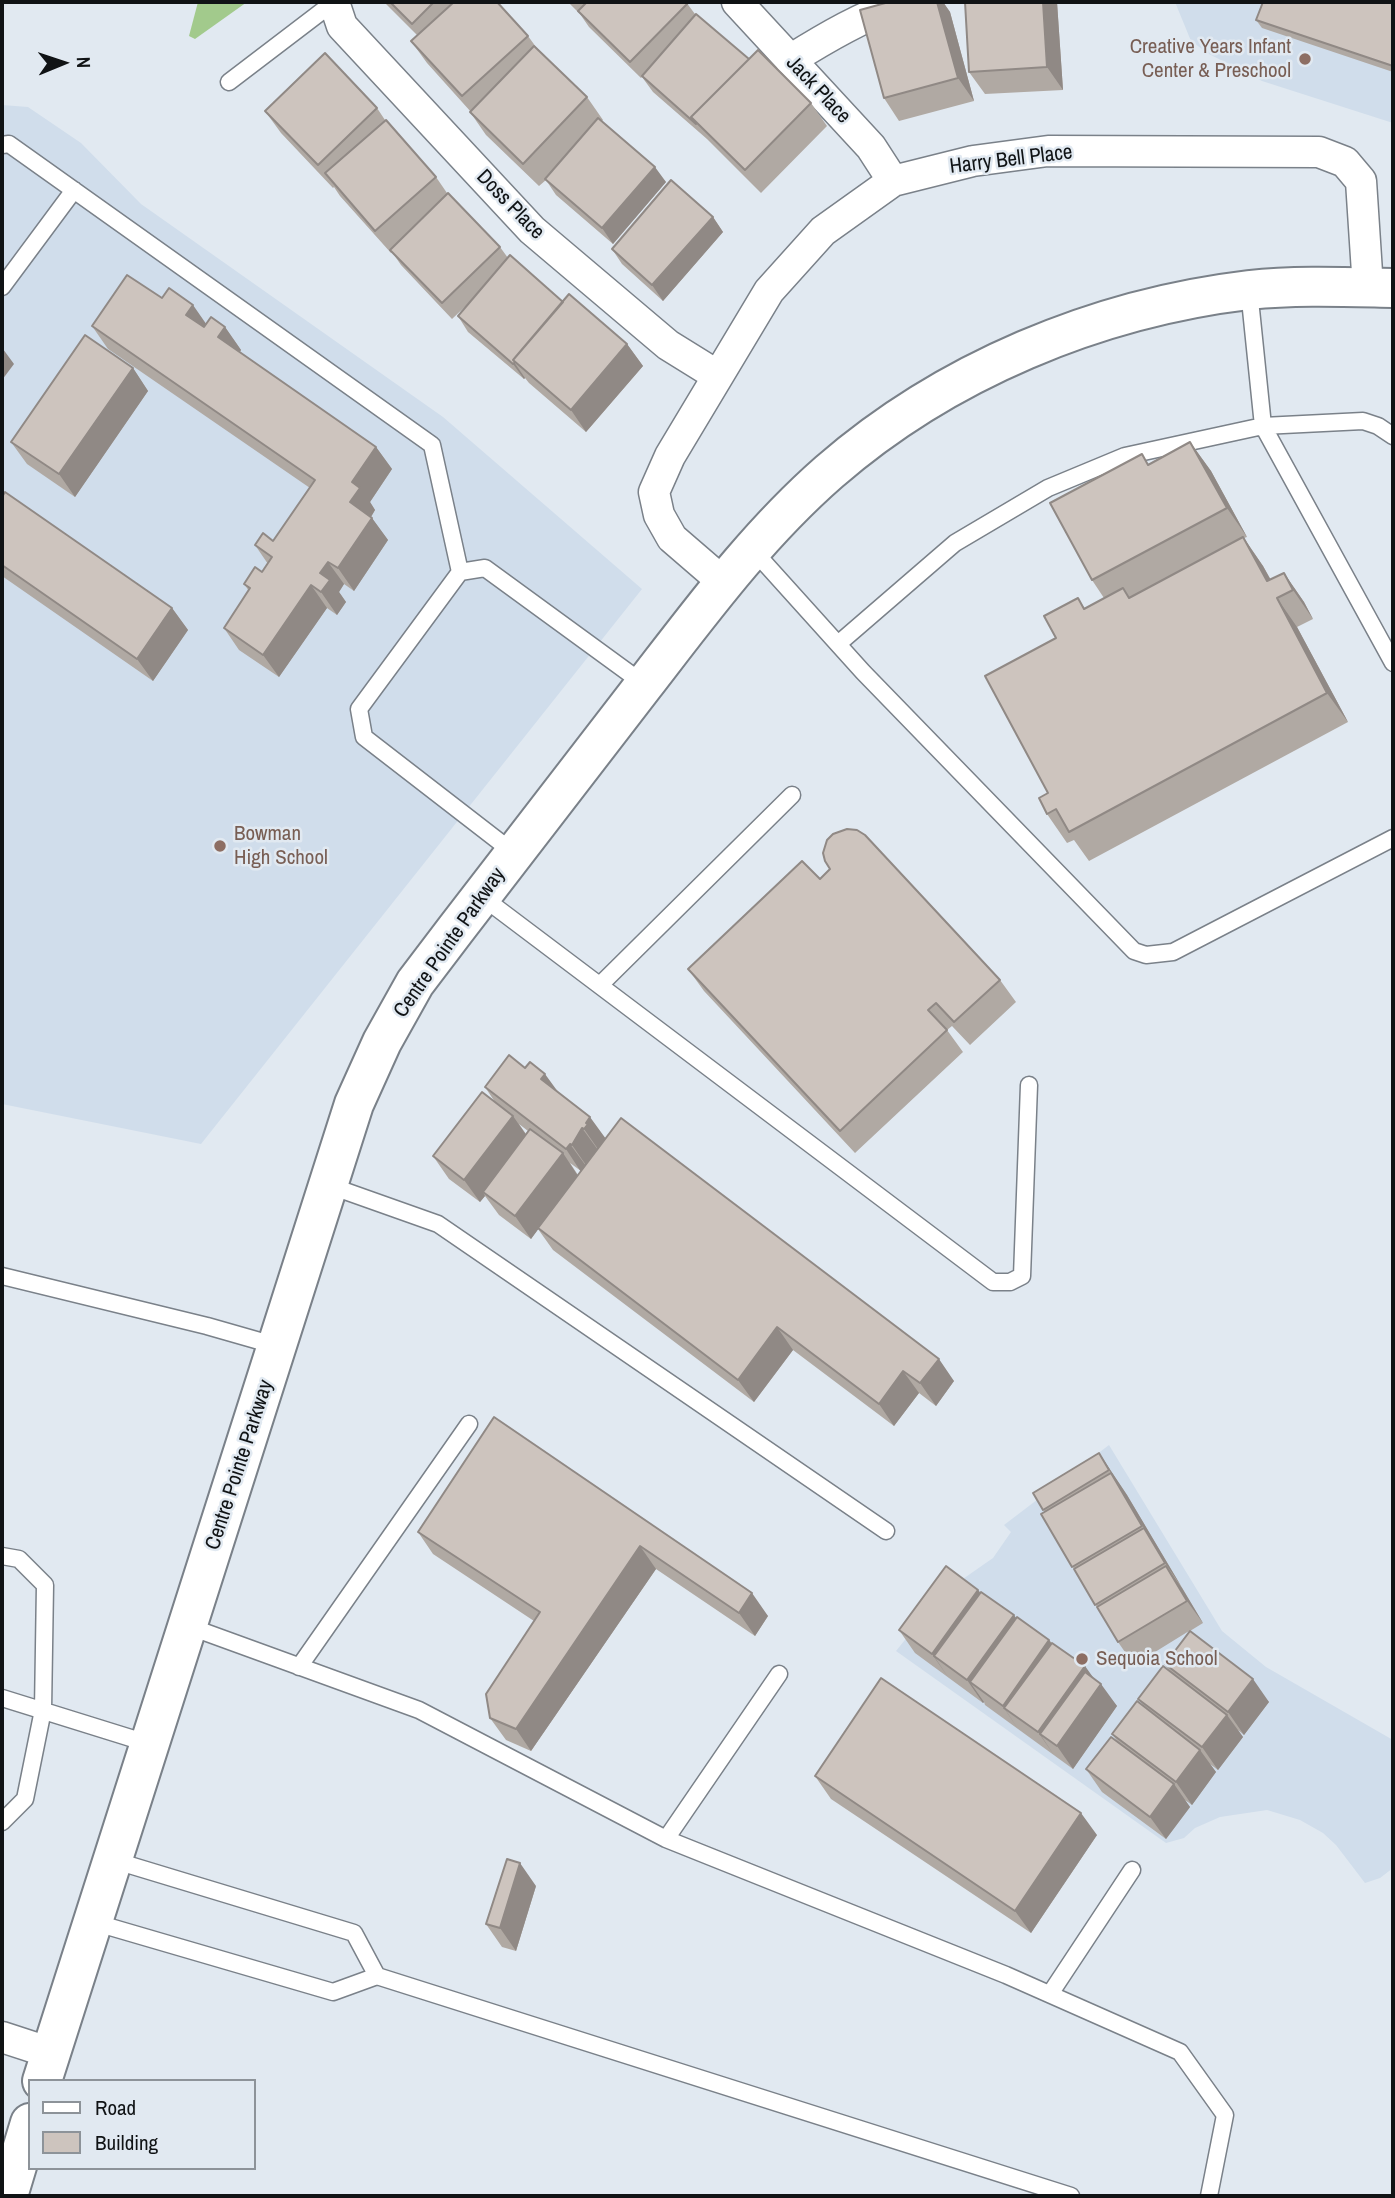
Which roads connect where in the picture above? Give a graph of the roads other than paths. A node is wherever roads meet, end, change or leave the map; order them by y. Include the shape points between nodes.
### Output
1 (334, 2) edge
2 (737, 2) edge
3 (904, 2) edge
4 (790, 60) junction
5 (229, 82) dead end
6 (2, 145) edge
7 (894, 181) junction
8 (74, 190) junction
9 (2, 287) edge
10 (1380, 288) edge
11 (1250, 290) junction
12 (718, 376) junction
13 (1263, 426) junction
14 (1393, 436) edge
15 (752, 549) junction
16 (460, 572) junction
17 (723, 582) junction
18 (838, 644) junction
19 (1393, 663) edge
20 (645, 684) junction
21 (792, 795) dead end
22 (1393, 838) edge
23 (514, 853) junction
24 (481, 896) junction
25 (601, 984) junction
26 (1029, 1085) dead end
27 (328, 1185) junction
28 (2, 1276) edge
29 (277, 1346) junction
30 (469, 1424) dead end
31 (886, 1531) dead end
32 (2, 1556) edge
33 (188, 1626) junction
34 (299, 1667) junction
35 (779, 1674) dead end
36 (2, 1698) edge
37 (43, 1710) junction
38 (151, 1744) junction
39 (2, 1822) edge
40 (666, 1839) junction
41 (113, 1860) junction
42 (1132, 1870) dead end
43 (93, 1922) junction
44 (377, 1976) junction
45 (1050, 1994) junction
46 (2, 2037) edge
47 (47, 2067) edge
48 (28, 2130) edge
49 (8, 2196) edge
50 (1071, 2196) edge
51 (1209, 2196) edge

1 - 5 lane
1 - 12 street, Doss Place via 342,26 532,230 668,345
2 - 4 street, Jack Place
3 - 4 street via 834,33
4 - 7 street, Jack Place via 871,147
6 - 8 lane via 9,144
7 - 10 street, Harry Bell Place via 973,161 1048,151 1318,152 1345,162 1361,181
7 - 12 street, Harry Bell Place via 823,231 769,291
8 - 9 lane
8 - 16 lane via 432,445
10 - 11 street, Centre Pointe Parkway
11 - 13 lane
11 - 15 street, Centre Pointe Parkway via 1099,322 1027,349 957,383 830,471
12 - 17 street, Harry Bell Place via 654,492 659,515 672,538
13 - 14 lane via 1363,421
13 - 18 lane via 1125,456 1048,488 955,544
13 - 19 lane
15 - 17 street, Centre Pointe Parkway
15 - 18 lane
16 - 20 lane via 485,568
16 - 23 lane via 359,709 364,737
17 - 20 street, Centre Pointe Parkway
18 - 22 lane via 1134,951 1146,955 1173,952
20 - 23 street, Centre Pointe Parkway
21 - 25 lane
23 - 24 street, Centre Pointe Parkway
24 - 25 lane
24 - 27 street, Centre Pointe Parkway via 415,983 382,1042 354,1104
25 - 26 lane via 993,1282 1022,1276
27 - 29 street, Centre Pointe Parkway
27 - 31 lane via 438,1224
28 - 29 lane
29 - 33 street, Centre Pointe Parkway
30 - 34 lane
32 - 37 lane via 19,1559 45,1585
33 - 34 lane
33 - 38 street, Centre Pointe Parkway
34 - 40 lane via 419,1710
35 - 40 lane
36 - 37 lane
37 - 38 lane
37 - 39 lane via 25,1799
38 - 41 street, Centre Pointe Parkway
40 - 45 lane
41 - 43 street, Centre Pointe Parkway
41 - 44 lane via 354,1933
42 - 45 lane
43 - 44 lane via 333,1992
43 - 47 street, Centre Pointe Parkway
44 - 50 lane
45 - 51 lane via 1180,2052 1224,2115
46 - 47 street
48 - 49 street

